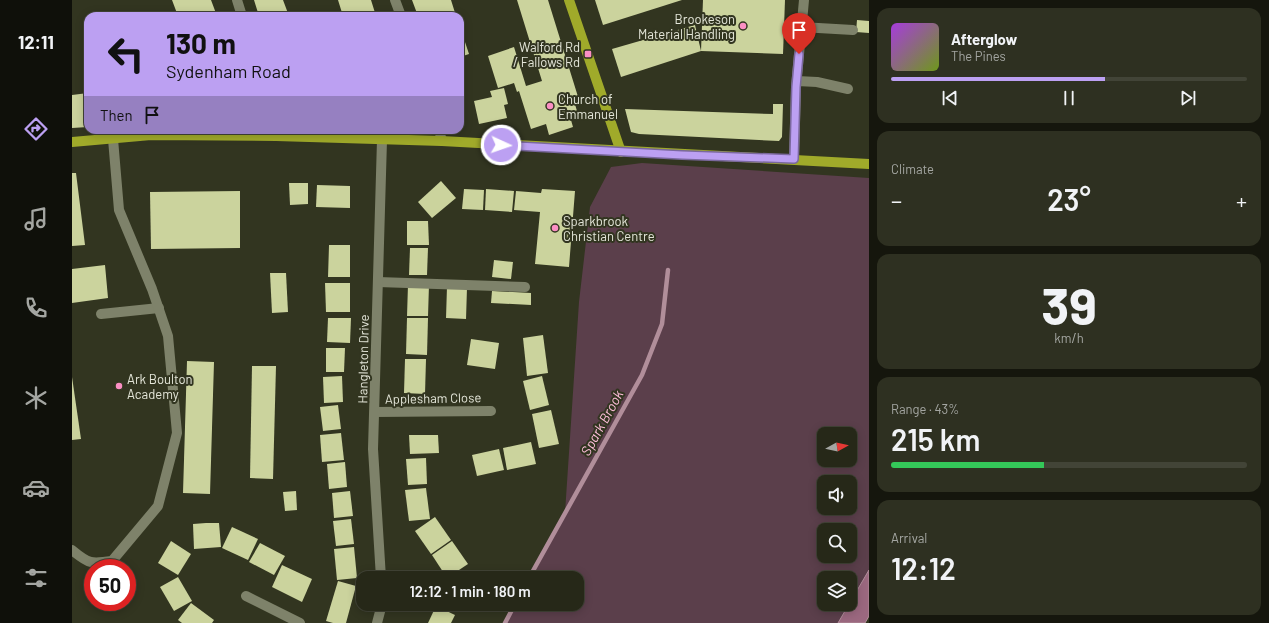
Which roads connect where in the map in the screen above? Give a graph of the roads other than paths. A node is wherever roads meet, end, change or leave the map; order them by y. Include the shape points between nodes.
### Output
1 (237, 0) edge
2 (396, 0) edge
3 (569, 0) edge
4 (804, 0) edge
5 (241, 12) edge
6 (400, 12) edge
7 (801, 27) junction
8 (853, 30) dead end
9 (797, 80) junction
10 (848, 89) dead end
11 (214, 134) edge
12 (291, 134) edge
13 (441, 134) edge
14 (113, 139) junction
15 (382, 140) junction
16 (442, 141) junction
17 (72, 142) edge
18 (621, 152) junction
19 (794, 159) junction
20 (869, 164) edge
21 (378, 282) junction
22 (525, 287) dead end
23 (159, 308) junction
24 (101, 314) dead end
25 (491, 411) dead end
26 (375, 412) junction
27 (72, 550) edge
28 (381, 571) edge
29 (246, 596) dead end
30 (380, 611) edge
31 (300, 623) edge
32 (377, 623) edge

1 - 5 street
2 - 6 street
3 - 18 main road
4 - 7 street
7 - 8 street
7 - 9 street
9 - 10 street
9 - 19 street
11 - 14 main road via 152,135
12 - 15 main road
13 - 16 street
14 - 17 main road
14 - 23 street via 119,210
15 - 16 main road
15 - 21 street, Hangleton Drive
16 - 18 main road
18 - 19 main road
19 - 20 main road
21 - 22 street
21 - 26 street, Hangleton Drive
23 - 24 street
23 - 27 street via 168,336 177,433 158,506 112,561 94,564
25 - 26 street, Applesham Close
26 - 28 street, Hangleton Drive via 373,449
29 - 31 street
30 - 32 street

